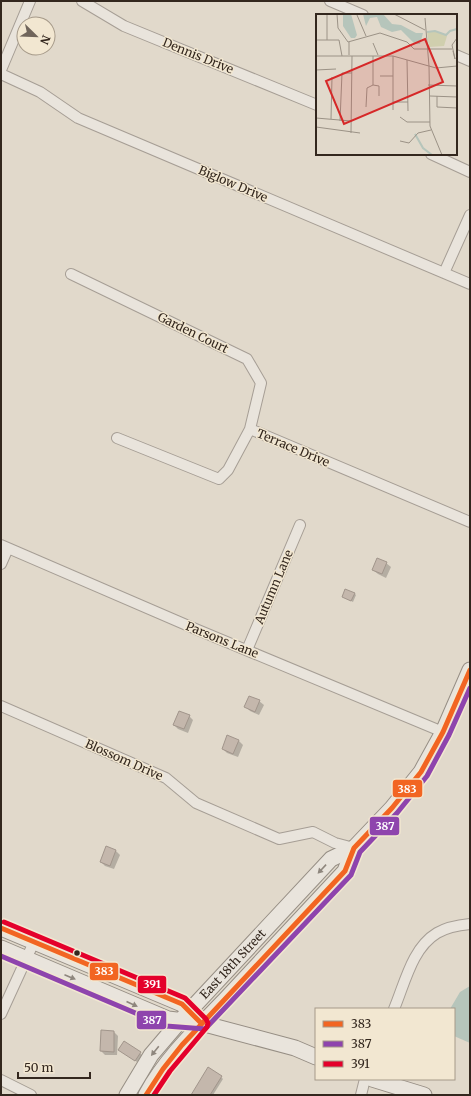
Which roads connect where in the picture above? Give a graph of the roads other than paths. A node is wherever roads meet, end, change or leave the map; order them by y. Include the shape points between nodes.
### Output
1 (30, 1) edge
2 (82, 1) edge
3 (330, 1) edge
4 (360, 14) edge
5 (457, 55) edge
6 (470, 61) edge
7 (1, 70) edge
8 (1, 74) edge
9 (316, 105) edge
10 (433, 155) edge
11 (470, 172) edge
12 (470, 214) edge
13 (444, 273) junction
14 (71, 274) dead end
15 (470, 284) edge
16 (250, 429) junction
17 (117, 438) dead end
18 (470, 522) edge
19 (300, 525) dead end
20 (5, 547) edge
21 (1, 564) edge
22 (247, 650) junction
23 (470, 670) edge
24 (1, 706) edge
25 (443, 732) junction
26 (354, 848) junction
27 (470, 924) edge
28 (1, 928) edge
29 (34, 942) junction
30 (1, 948) edge
31 (26, 959) junction
32 (394, 1008) edge
33 (1, 1014) edge
34 (184, 1016) junction
35 (202, 1023) junction
36 (315, 1057) edge
37 (1, 1080) edge
38 (365, 1080) edge
39 (375, 1080) edge
40 (31, 1095) edge
41 (127, 1095) edge
42 (146, 1095) edge
43 (361, 1095) edge
44 (424, 1095) edge

1 - 7 street
2 - 9 street, Dennis Drive via 124,26
3 - 4 street
5 - 6 street
8 - 13 street, Biglow Drive via 40,92 78,118
10 - 11 street
12 - 13 street
13 - 15 street, Biglow Drive
14 - 16 street, Garden Court via 247,359 261,383
16 - 17 street, Terrace Drive via 228,470 219,479
16 - 18 street, Terrace Drive
19 - 22 street, Autumn Lane
20 - 21 street
20 - 22 street, Parsons Lane
22 - 25 street, Parsons Lane
23 - 25 main road, East 18th Street
24 - 26 street, Blossom Drive via 166,778 196,803 279,838 313,832 335,843
25 - 26 main road, East 18th Street via 421,772 392,808
26 -> 34 main road, East 18th Street via 331,859
26 - 35 main road, East 18th Street via 344,871
27 - 32 street via 437,933 418,951
28 - 29 main road
29 - 31 street
29 - 34 main road via 182,1004
30 - 31 main road
31 - 33 street
31 -> 34 main road via 168,1019
34 - 35 main road
34 -> 41 main road, East 18th Street via 152,1055
35 - 36 main road via 295,1048
35 - 42 main road, East 18th Street via 170,1058
37 - 40 street
38 - 43 street
39 - 44 main road

